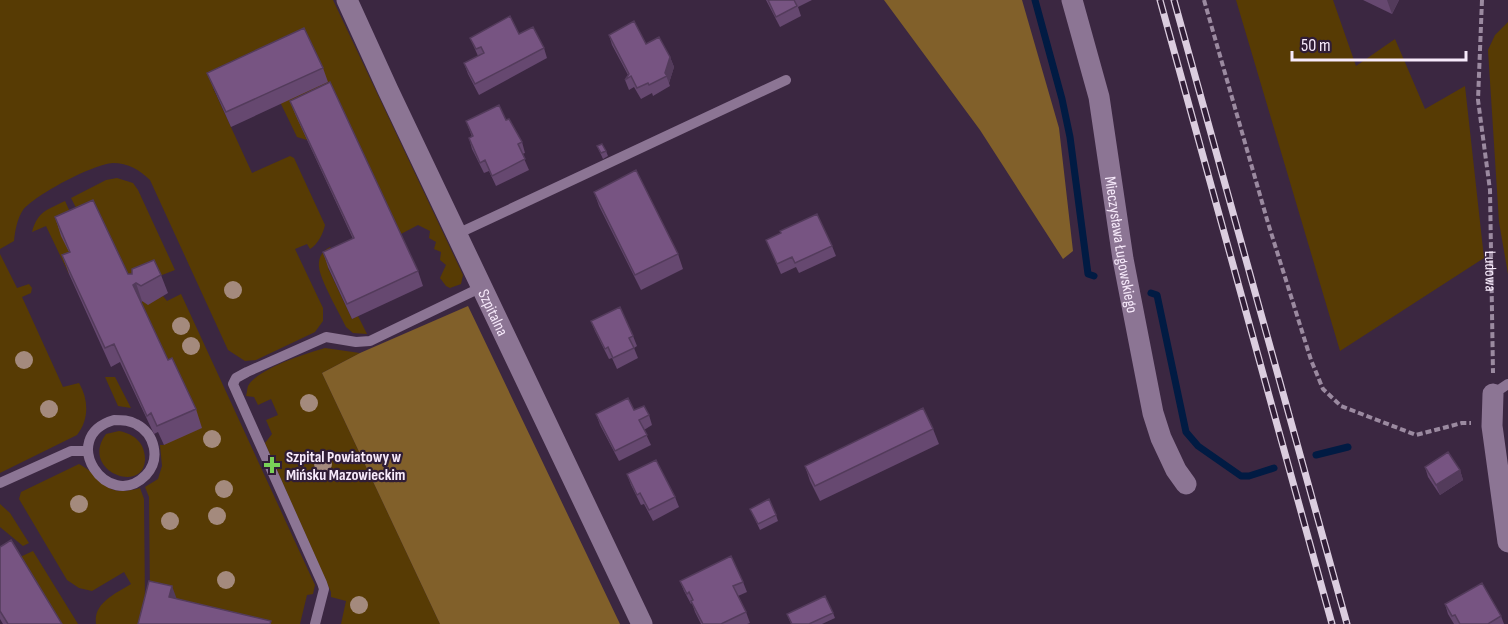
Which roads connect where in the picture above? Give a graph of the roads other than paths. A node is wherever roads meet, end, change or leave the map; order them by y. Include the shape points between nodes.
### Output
1 (347, 0) edge
2 (1072, 0) edge
3 (786, 80) dead end
4 (457, 234) junction
5 (482, 286) junction
6 (1501, 389) edge
7 (88, 451) junction
8 (0, 483) edge
9 (1186, 484) dead end
10 (1508, 542) edge
11 (315, 624) edge
12 (642, 624) edge

1 - 4 street, Szpitalna
2 - 9 street, Mieczysława Ługowskiego via 1099,97 1123,259 1154,413 1161,438
3 - 4 lane
4 - 5 street, Szpitalna
5 - 11 lane via 370,341 326,337 247,372 233,384 322,583
5 - 12 street, Szpitalna
6 - 10 street via 1492,426
7 - 7 lane via 94,471 102,479 119,485 129,485 145,476 155,459 154,448 143,429 126,420 103,423 95,430
7 - 8 lane via 71,451

